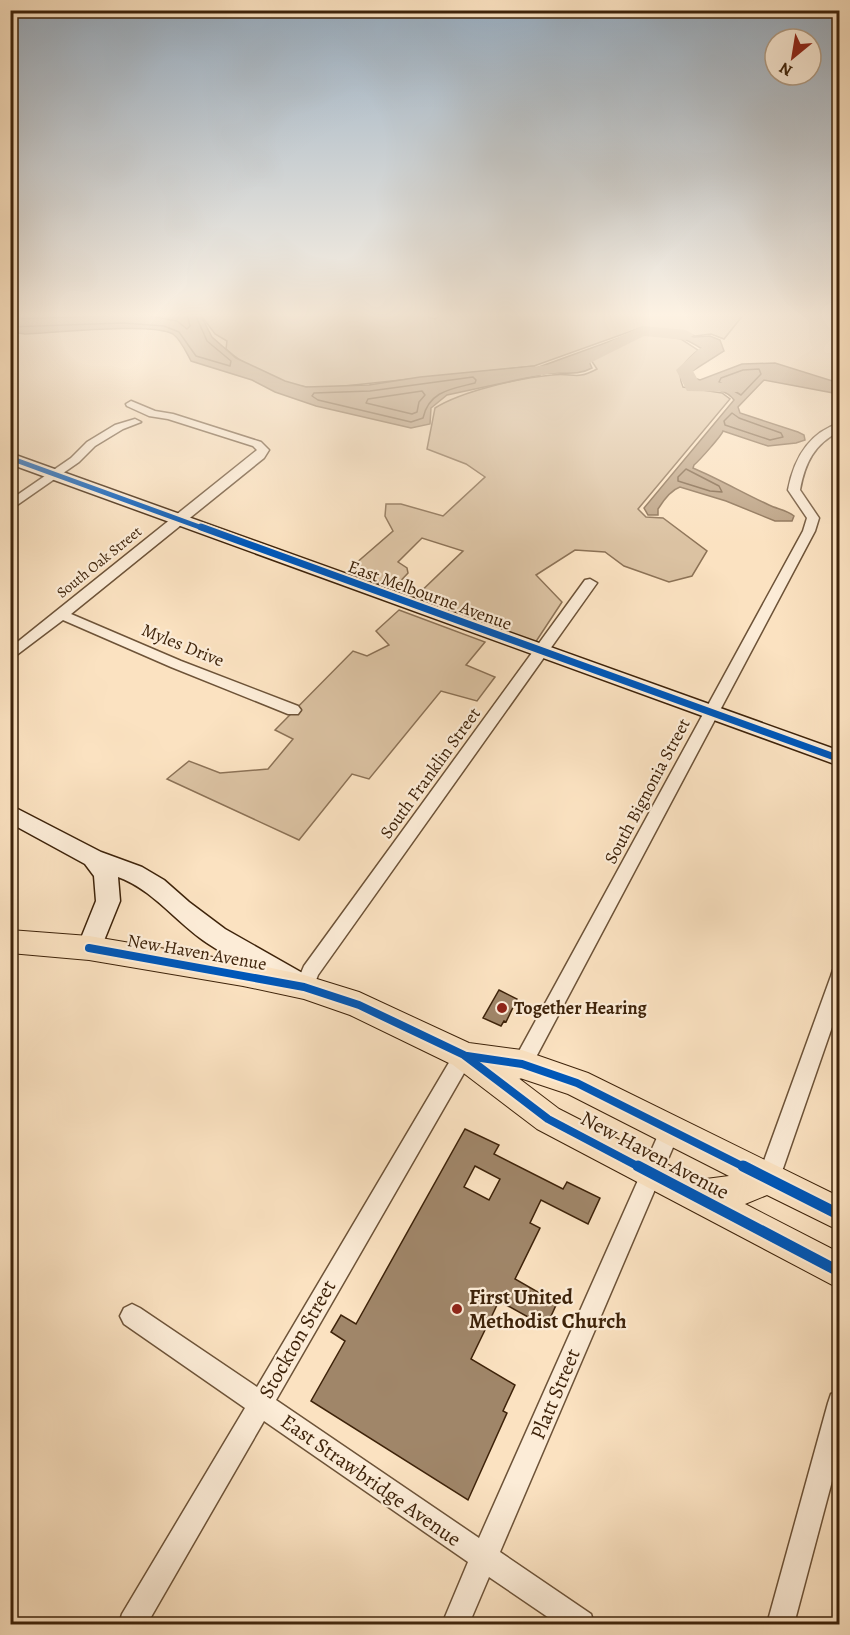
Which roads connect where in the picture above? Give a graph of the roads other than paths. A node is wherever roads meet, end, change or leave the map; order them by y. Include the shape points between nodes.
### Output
1 (131, 404) dead end
2 (153, 414) junction
3 (840, 426) edge
4 (10, 458) edge
5 (54, 473) junction
6 (10, 506) edge
7 (180, 518) junction
8 (590, 583) dead end
9 (60, 615) junction
10 (541, 652) junction
11 (10, 656) edge
12 (292, 710) dead end
13 (711, 713) junction
14 (840, 759) edge
15 (10, 813) edge
16 (93, 858) junction
17 (10, 940) edge
18 (89, 948) junction
19 (840, 976) edge
20 (304, 987) junction
21 (464, 1055) junction
22 (515, 1077) junction
23 (670, 1131) junction
24 (650, 1173) junction
25 (767, 1179) junction
26 (695, 1197) junction
27 (840, 1215) edge
28 (840, 1272) edge
29 (132, 1316) dead end
30 (260, 1403) junction
31 (840, 1403) edge
32 (483, 1558) junction
33 (132, 1624) edge
34 (455, 1624) edge
35 (581, 1624) edge
36 (780, 1624) edge

1 - 2 street
2 - 5 street
2 - 7 street, South Oak Street via 236,437 263,450
3 - 13 street, South Bignonia Street via 808,447 794,490 813,518 809,531
4 - 5 street, East Melbourne Avenue
5 - 6 street
5 - 7 street, East Melbourne Avenue
7 - 9 street, South Oak Street
7 - 10 street, East Melbourne Avenue
8 - 10 street, South Franklin Street
9 - 11 street, South Oak Street
9 - 12 street, Myles Drive
10 - 13 street, East Melbourne Avenue
10 - 20 street, South Franklin Street via 311,971
13 - 14 street, East Melbourne Avenue
13 - 22 street, South Bignonia Street
15 - 16 street
16 - 18 street via 105,874 108,901
16 - 20 street via 134,873 216,936
17 - 18 main road, New Haven Avenue
18 - 20 main road, New Haven Avenue
19 - 25 street
20 - 21 main road, New Haven Avenue via 359,1005
21 - 22 main road, New Haven Avenue
21 - 30 street, Stockton Street
22 - 23 main road, New Haven Avenue via 577,1083
22 - 24 main road, New Haven Avenue via 548,1119
23 - 24 street, Platt Street
23 - 25 main road, New Haven Avenue
24 - 26 main road, New Haven Avenue
24 - 32 street, Platt Street
25 - 26 main road via 730,1194
25 - 27 main road, New Haven Avenue
26 - 28 main road, New Haven Avenue
29 - 30 street, East Strawbridge Avenue
30 - 32 street, East Strawbridge Avenue
30 - 33 street, Stockton Street
31 - 36 street
32 - 34 street, Platt Street
32 - 35 street, East Strawbridge Avenue

